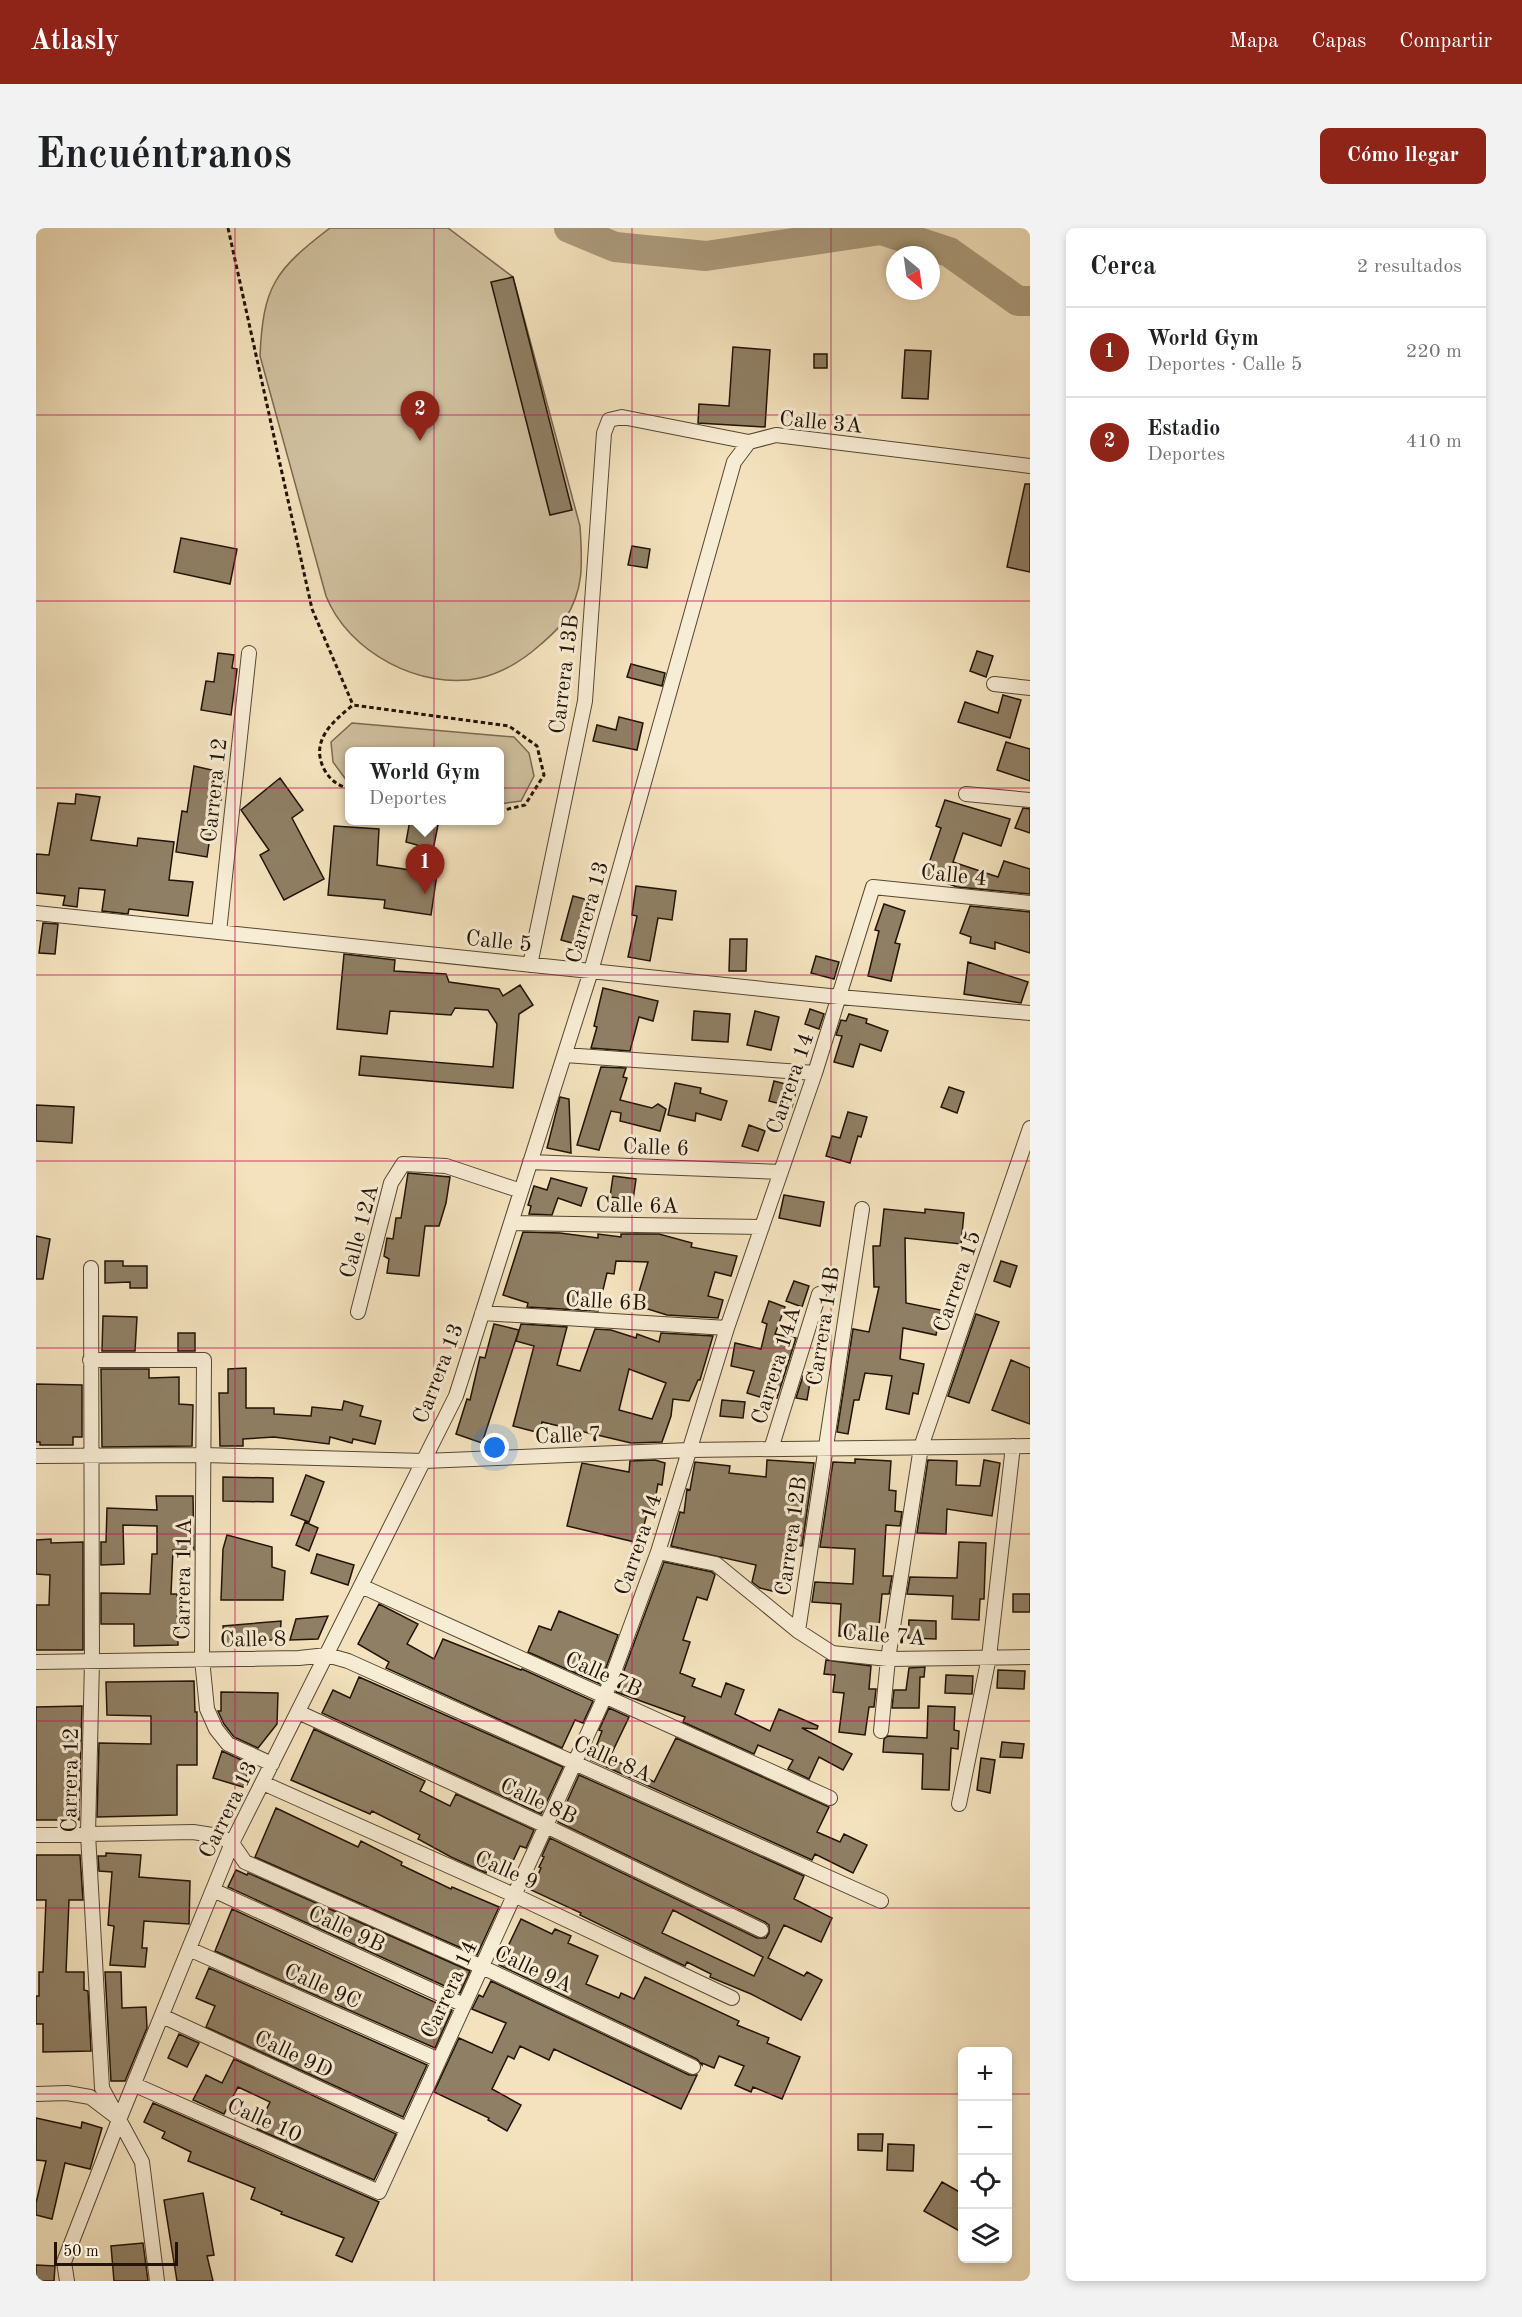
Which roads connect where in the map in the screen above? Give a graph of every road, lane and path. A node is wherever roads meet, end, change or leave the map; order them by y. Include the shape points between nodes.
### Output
1 (228, 228) edge
2 (609, 420) joint
3 (750, 442) junction
4 (1030, 466) edge
5 (249, 652) dead end
6 (994, 684) dead end
7 (1030, 688) edge
8 (353, 705) junction
9 (345, 788) edge
10 (966, 794) dead end
11 (1030, 800) edge
12 (504, 810) edge
13 (873, 886) joint
14 (1030, 903) edge
15 (36, 913) edge
16 (219, 932) junction
17 (530, 965) junction
18 (591, 971) junction
19 (839, 997) junction
20 (1030, 1013) edge
21 (565, 1055) junction
22 (815, 1073) junction
23 (1030, 1128) edge
24 (530, 1162) junction
25 (781, 1172) junction
26 (521, 1191) junction
27 (862, 1209) dead end
28 (511, 1223) junction
29 (762, 1227) junction
30 (91, 1268) dead end
31 (819, 1294) dead end
32 (358, 1312) dead end
33 (482, 1313) junction
34 (727, 1328) junction
35 (90, 1360) junction
36 (1013, 1446) junction
37 (1030, 1446) edge
38 (921, 1447) junction
39 (824, 1448) junction
40 (771, 1449) junction
41 (689, 1450) junction
42 (204, 1455) junction
43 (36, 1456) edge
44 (90, 1456) junction
45 (424, 1461) junction
46 (658, 1552) junction
47 (361, 1586) junction
48 (798, 1630) junction
49 (327, 1655) junction
50 (989, 1657) junction
51 (1030, 1657) edge
52 (202, 1659) junction
53 (888, 1659) junction
54 (92, 1661) junction
55 (36, 1662) edge
56 (605, 1696) junction
57 (298, 1712) junction
58 (881, 1731) dead end
59 (575, 1763) junction
60 (272, 1764) junction
61 (263, 1783) junction
62 (830, 1798) dead end
63 (959, 1804) dead end
64 (546, 1826) junction
65 (88, 1834) junction
66 (36, 1835) edge
67 (232, 1843) junction
68 (213, 1890) junction
69 (514, 1895) junction
70 (881, 1902) dead end
71 (760, 1930) dead end
72 (189, 1949) junction
73 (482, 1967) junction
74 (732, 1998) dead end
75 (464, 2005) junction
76 (162, 2016) junction
77 (439, 2060) junction
78 (693, 2067) dead end
79 (135, 2085) junction
80 (36, 2094) edge
81 (119, 2120) junction
82 (407, 2129) junction
83 (379, 2192) joint
84 (67, 2281) edge
85 (157, 2281) edge

1 - 8 path via 312,609
2 - 3 street, Calle 3A via 622,417
2 - 17 street, Carrera 13B via 604,432 585,701
3 - 4 street, Calle 3A via 776,435
3 - 18 street, Carrera 13 via 734,462
5 - 16 street, Carrera 12
6 - 7 street
8 - 9 path via 326,733 318,748 329,778
8 - 12 path via 509,726 537,746 544,775 525,805
10 - 11 street
13 - 14 street, Calle 4
13 - 19 street, Carrera 14
15 - 16 street, Calle 5
16 - 17 street, Calle 5
17 - 18 street, Calle 5
18 - 19 street, Calle 5
18 - 21 street, Carrera 13
19 - 20 street, Calle 5
19 - 22 street, Carrera 14
21 - 22 street
21 - 24 street, Carrera 13
22 - 25 street, Carrera 14
23 - 38 street, Carrera 15
24 - 25 street, Calle 6
24 - 26 street, Carrera 13
25 - 29 street, Carrera 14
26 - 28 street, Carrera 13
26 - 32 street, Calle 12A via 446,1166 403,1164 391,1183
27 - 39 street, Carrera 14B
28 - 29 street, Calle 6A
28 - 33 street, Carrera 13
29 - 34 street, Carrera 14
30 - 35 street, Carrera 12
31 - 40 street, Carrera 14A
33 - 34 street, Calle 6B
33 - 45 street, Carrera 13 via 456,1396
34 - 41 street, Carrera 14
35 - 42 street, Carrera 11A via 204,1359
35 - 44 street, Carrera 12
36 - 37 street, Calle 7
36 - 38 street, Calle 7
36 - 50 street
38 - 39 street, Calle 7
38 - 53 street
39 - 40 street, Calle 7
39 - 48 street, Carrera 12B
40 - 41 street, Calle 7
41 - 45 street, Calle 7
41 - 46 street, Carrera 14
42 - 44 street, Calle 7
42 - 45 street, Calle 7
42 - 52 street, Carrera 11A
43 - 44 street, Calle 7
44 - 54 street, Carrera 12
45 - 47 street, Carrera 13
46 - 48 street, Calle 7A via 716,1564
46 - 56 street, Carrera 14
47 - 49 street, Carrera 13
47 - 56 street, Calle 7B
48 - 53 street, Calle 7A via 832,1653
49 - 52 street, Calle 8
49 - 57 street, Carrera 13
49 - 59 street, Calle 8A
50 - 51 street, Calle 7A
50 - 53 street, Calle 7A
50 - 63 street
52 - 54 street, Calle 8
52 - 60 street, Carrera 11A via 207,1709 216,1729 228,1744
53 - 58 street
54 - 55 street, Calle 8
54 - 65 street, Carrera 12
56 - 59 street, Carrera 14
56 - 62 street, Calle 7B
57 - 60 street, Carrera 13
57 - 64 street, Calle 8B
59 - 64 street, Carrera 14
59 - 70 street, Calle 8A
60 - 61 street, Carrera 13
61 - 67 street, Carrera 13
61 - 69 street, Calle 9
64 - 69 street, Carrera 14
64 - 71 street, Calle 8B
65 - 66 street
65 - 67 street via 192,1832 219,1836
65 - 81 street, Carrera 12 via 102,2088
67 - 68 street, Carrera 13
67 - 73 street, Calle 9A via 245,1862
68 - 72 street, Carrera 13
68 - 75 street, Calle 9B
69 - 73 street, Carrera 14
69 - 74 street, Calle 9
72 - 76 street, Carrera 13
72 - 77 street, Calle 9C
73 - 75 street, Carrera 14
73 - 78 street, Calle 9A
75 - 77 street, Carrera 14
76 - 79 street, Carrera 13
76 - 82 street, Calle 9D
77 - 82 street, Carrera 14
79 - 81 street, Carrera 13
79 - 83 street, Calle 10
80 - 81 street via 90,2097
81 - 84 street, Carrera 13 via 64,2262
81 - 85 street, Carrera 12 via 142,2162
82 - 83 street, Carrera 14

